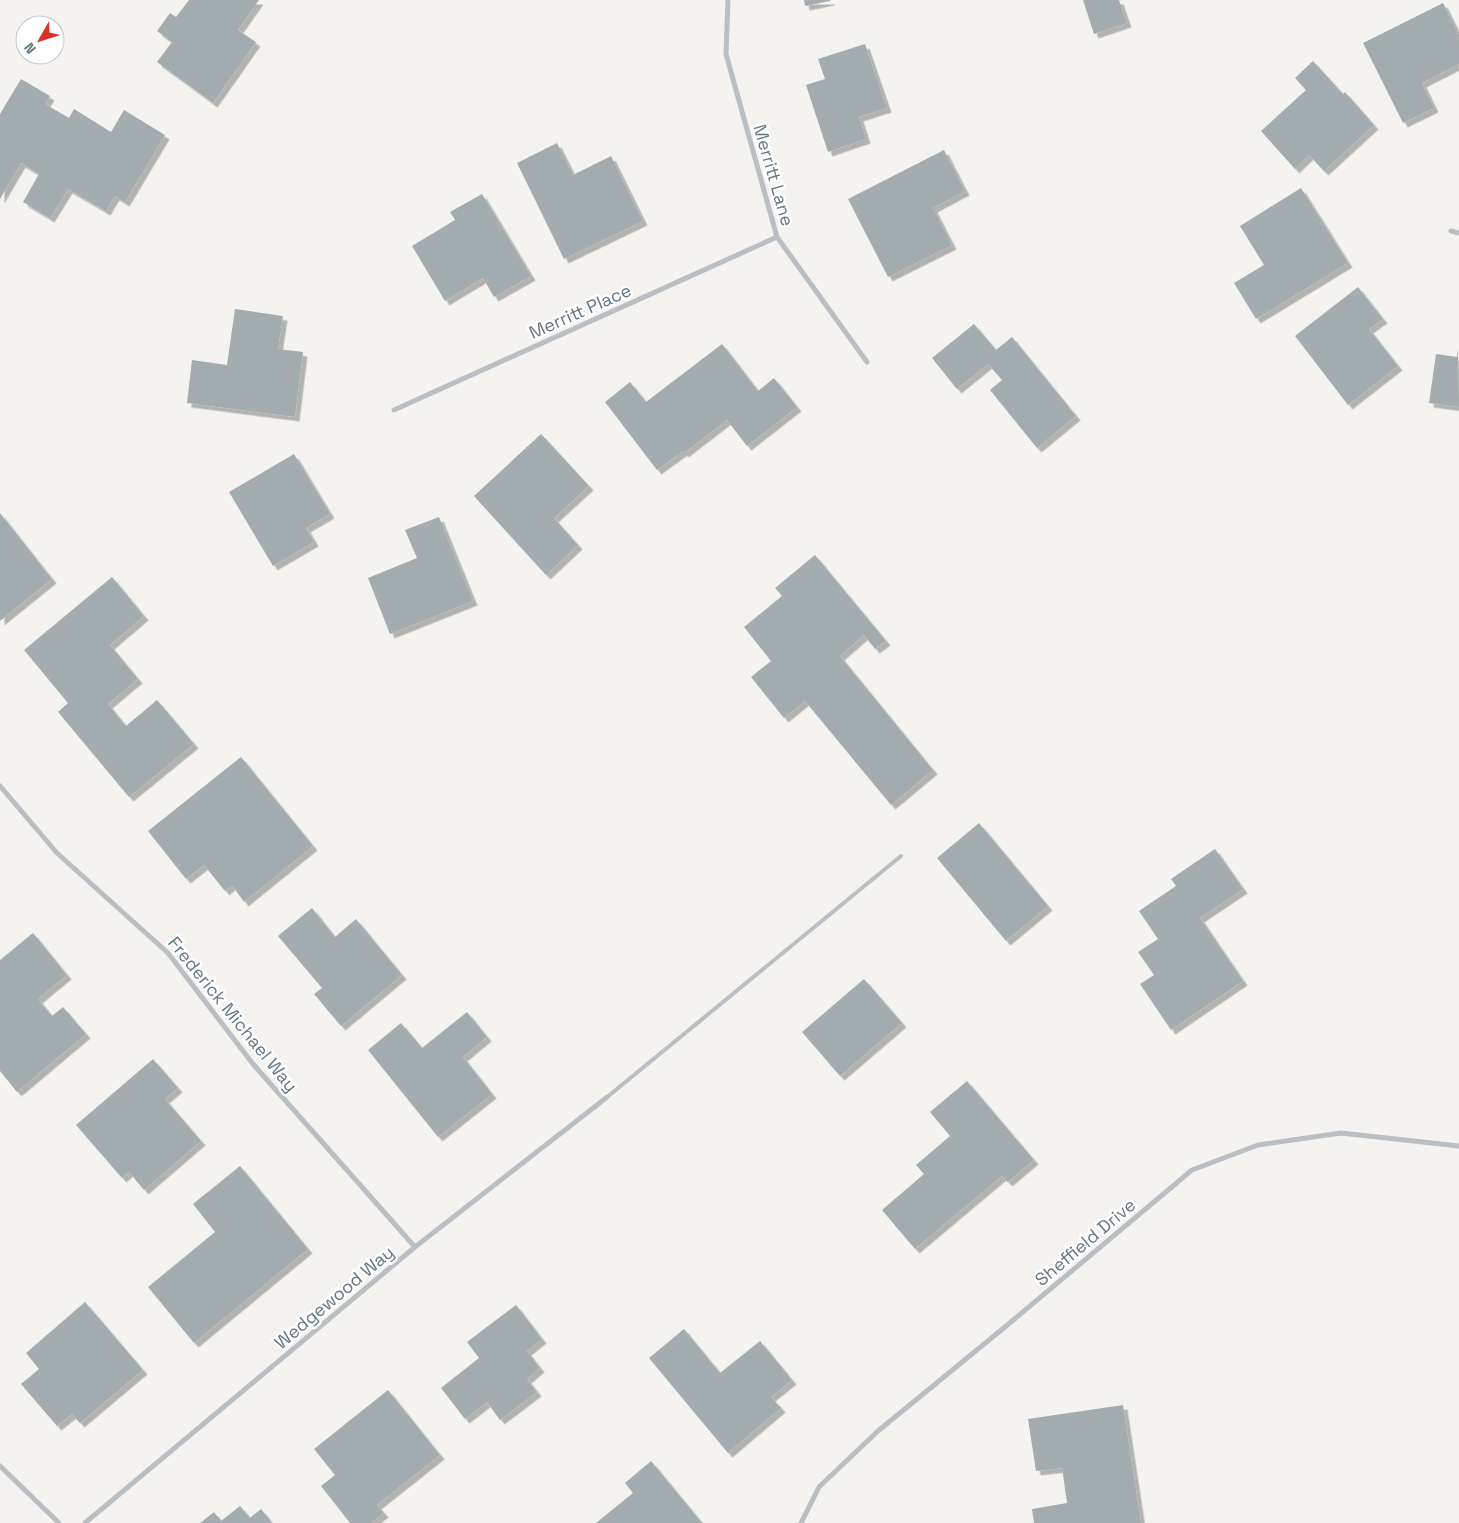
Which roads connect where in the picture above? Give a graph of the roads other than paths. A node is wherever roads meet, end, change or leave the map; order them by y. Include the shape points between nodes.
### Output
1 (728, 0) edge
2 (1451, 232) dead end
3 (1459, 233) edge
4 (777, 237) junction
5 (867, 362) dead end
6 (394, 410) dead end
7 (0, 786) edge
8 (901, 856) dead end
9 (606, 1098) joint
10 (1459, 1146) edge
11 (415, 1247) junction
12 (0, 1466) edge
13 (59, 1523) edge
14 (85, 1523) edge
15 (801, 1523) edge

1 - 4 street, Merritt Lane via 726,54
2 - 3 street
4 - 5 street, Merritt Lane
4 - 6 street, Merritt Place
7 - 11 street, Frederick Michael Way via 57,852 168,953 253,1064
8 - 9 lane
9 - 11 street, Wedgewood Way
10 - 15 street, Sheffield Drive via 1342,1133 1258,1145 1192,1170 878,1431 819,1487
11 - 14 street, Wedgewood Way
12 - 13 street

